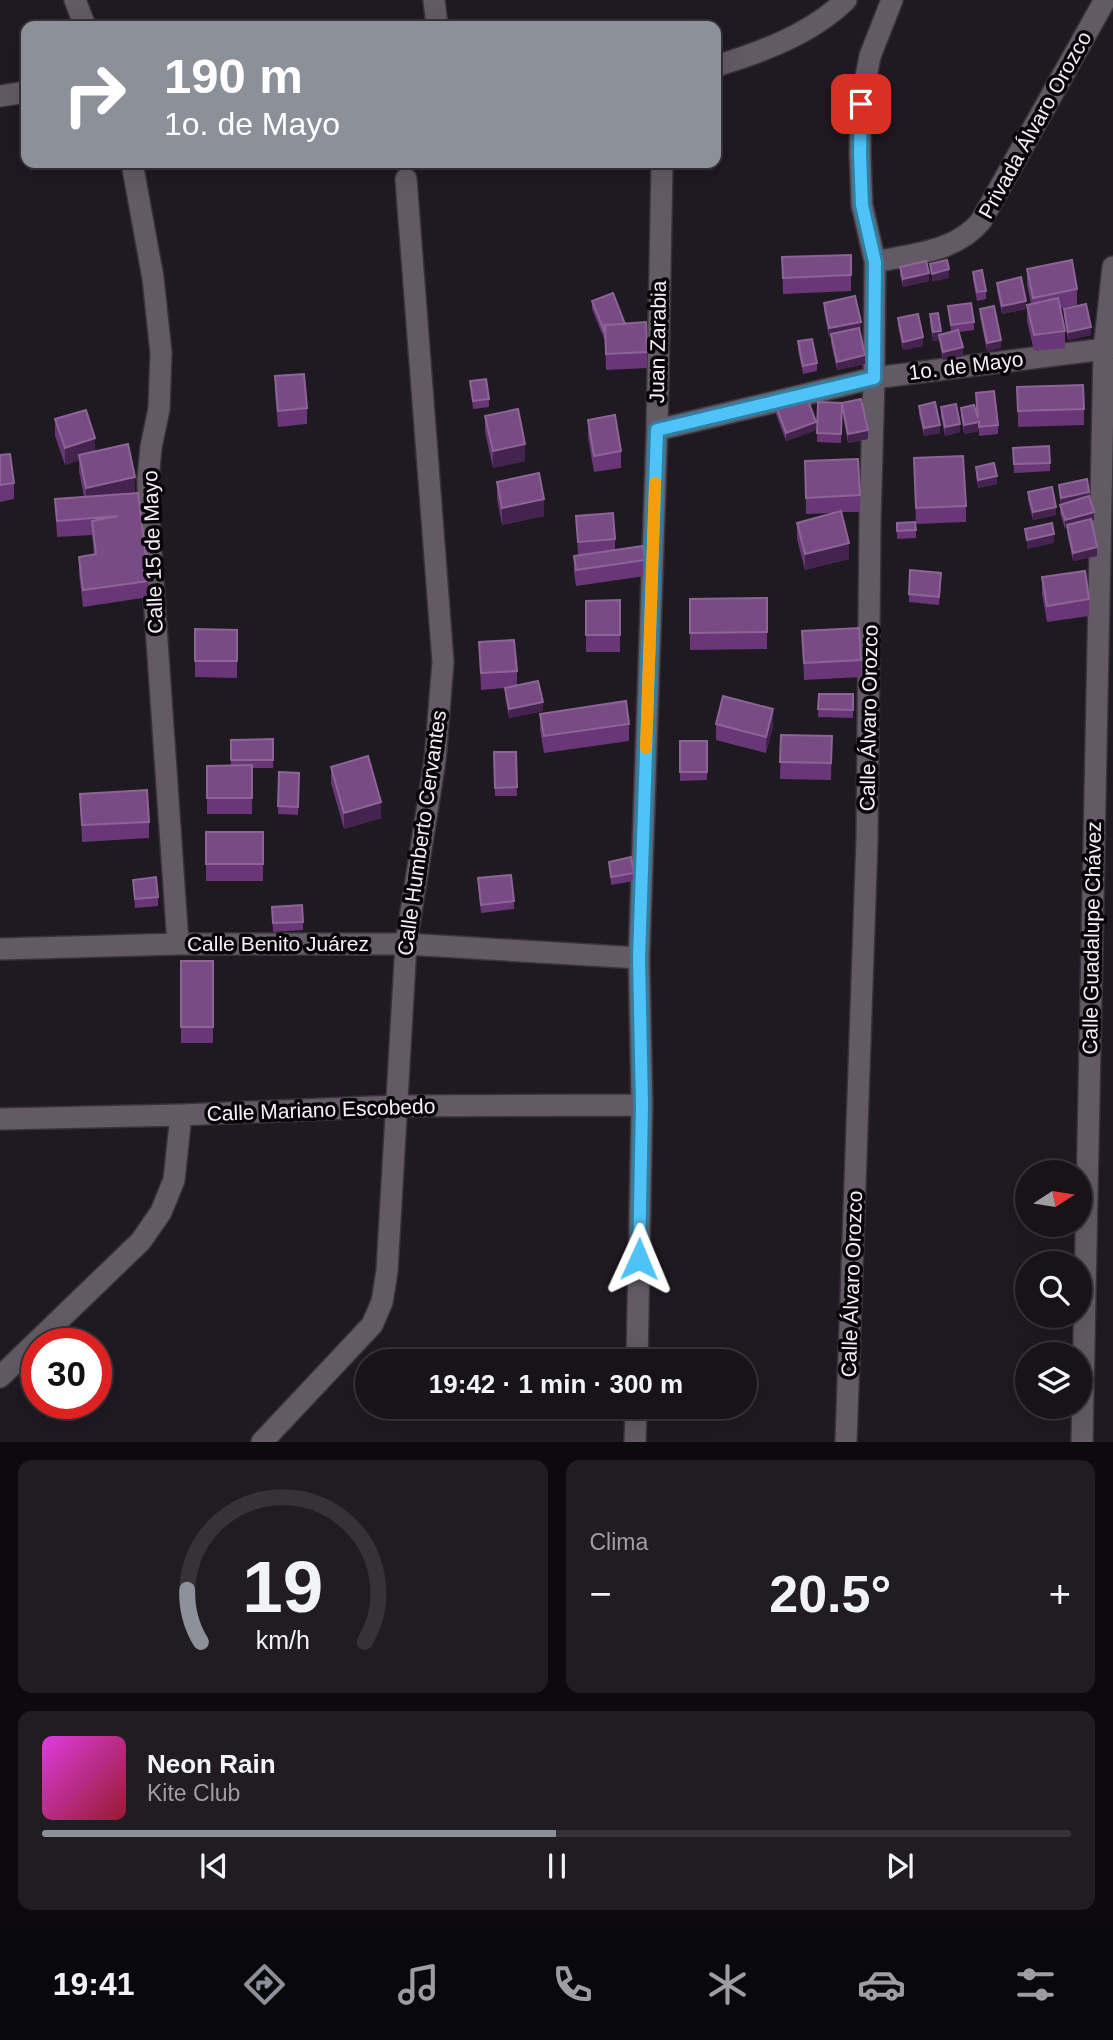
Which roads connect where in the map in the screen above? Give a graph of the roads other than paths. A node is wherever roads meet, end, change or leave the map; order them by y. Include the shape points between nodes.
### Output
1 (75, 0) edge
2 (434, 0) edge
3 (846, 0) edge
4 (892, 0) edge
5 (1105, 0) edge
6 (83, 21) edge
7 (436, 21) edge
8 (721, 64) edge
9 (21, 93) edge
10 (0, 96) edge
11 (133, 168) edge
12 (662, 168) edge
13 (406, 179) dead end
14 (875, 262) junction
15 (1113, 267) edge
16 (1109, 349) edge
17 (874, 378) junction
18 (657, 430) junction
19 (178, 944) junction
20 (406, 944) junction
21 (0, 949) edge
22 (639, 958) junction
23 (642, 1105) junction
24 (396, 1106) junction
25 (181, 1115) junction
26 (0, 1119) edge
27 (637, 1349) edge
28 (0, 1377) edge
29 (636, 1419) edge
30 (262, 1441) edge
31 (635, 1441) edge
32 (846, 1441) edge
33 (1082, 1441) edge

1 - 6 street
2 - 7 street
3 - 8 street via 812,27
4 - 14 street, Calle Álvaro Orozco via 870,56 861,104 862,205
5 - 14 street, Privada Álvaro Orozco via 972,233 957,242
9 - 10 street
11 - 19 street, Calle 15 de Mayo via 161,352 159,409 148,480 149,525
12 - 18 street, Juan Zarabia
13 - 20 street, Calle Humberto Cervantes via 443,662 435,760
14 - 17 street, Calle Álvaro Orozco
15 - 16 street, Calle Guadalupe Chávez
16 - 17 street, 1o. de Mayo
16 - 33 street, Calle Guadalupe Chávez
17 - 18 street, 1o. de Mayo
17 - 32 street, Calle Álvaro Orozco via 867,853
18 - 22 street, Juan Zarabia
19 - 20 street, Calle Benito Juárez
19 - 21 street, Calle Benito Juárez
20 - 22 street, Calle Benito Juárez
20 - 24 street, Calle Humberto Cervantes
22 - 23 street, Juan Zarabia
23 - 24 street, Calle Mariano Escobedo
23 - 27 street, Juan Zarabia
24 - 25 street, Calle Mariano Escobedo
24 - 30 street, Calle Humberto Cervantes via 382,1302 358,1342
25 - 26 street, Calle Mariano Escobedo
25 - 28 street via 174,1180 155,1221 141,1241
29 - 31 street

